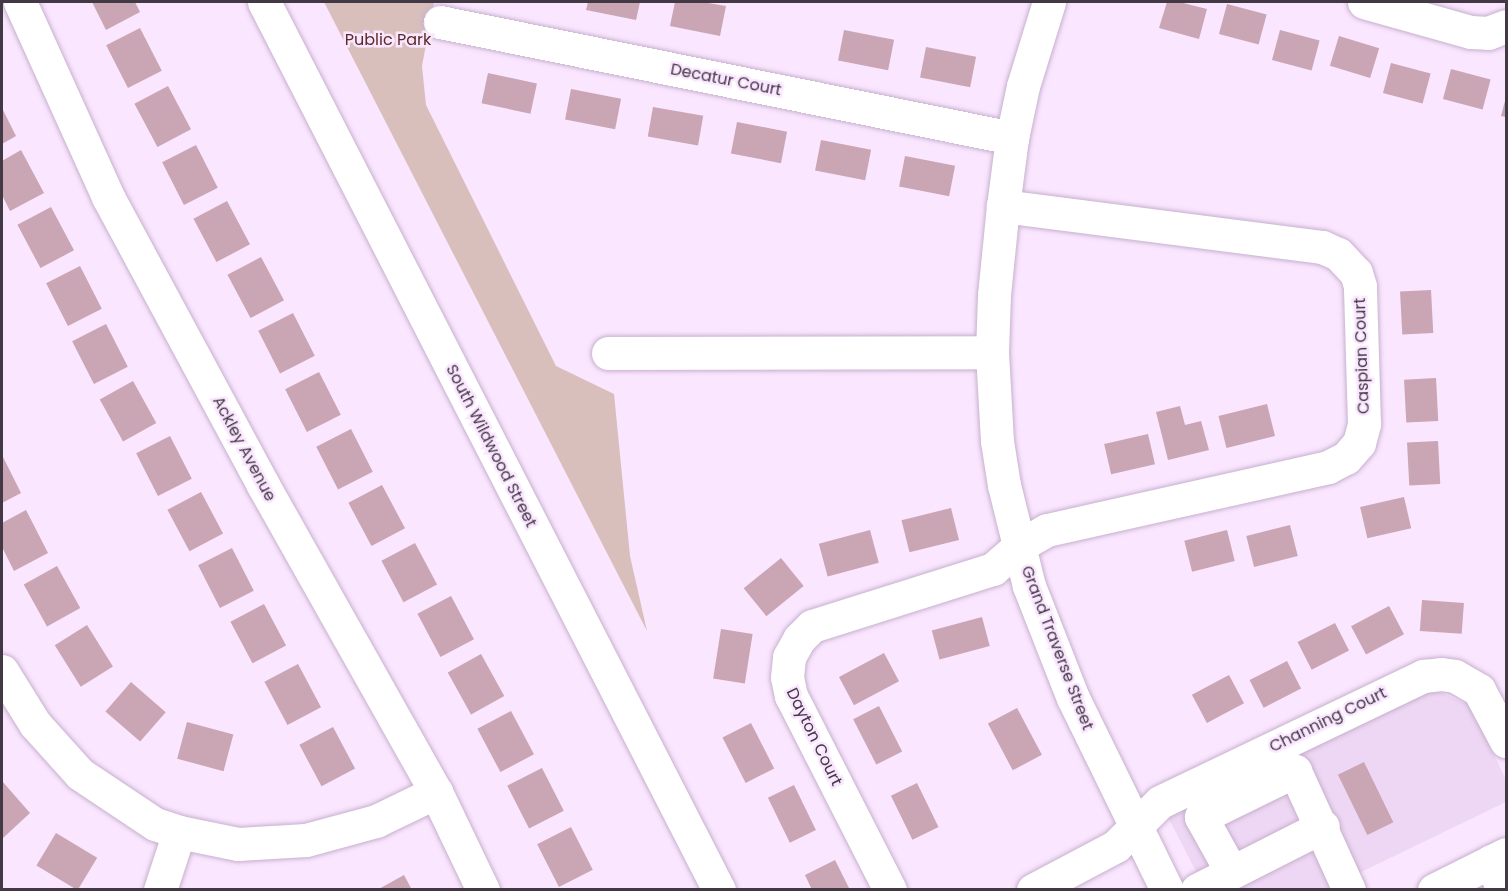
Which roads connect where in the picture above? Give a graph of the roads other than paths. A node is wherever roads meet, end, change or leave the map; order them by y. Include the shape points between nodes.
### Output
1 (20, 2) edge
2 (264, 2) edge
3 (1049, 2) edge
4 (1364, 2) edge
5 (440, 22) dead end
6 (1506, 26) edge
7 (1012, 138) junction
8 (1003, 206) junction
9 (992, 352) junction
10 (608, 353) dead end
11 (1018, 546) junction
12 (2, 671) edge
13 (1506, 741) edge
14 (436, 792) junction
15 (1323, 826) junction
16 (1136, 828) junction
17 (178, 832) junction
18 (1500, 868) edge
19 (1231, 872) junction
20 (160, 890) edge
21 (483, 890) edge
22 (718, 890) edge
23 (890, 890) edge
24 (1034, 890) edge
25 (1167, 890) edge
26 (1197, 890) edge
27 (1349, 890) edge
28 (1434, 890) edge

1 - 14 street, Ackley Avenue via 108,197 263,485
2 - 22 street, South Wildwood Street
3 - 7 street, Grand Traverse Street via 1023,86
4 - 6 street via 1471,32 1488,33
5 - 7 street, Decatur Court
7 - 8 street, Grand Traverse Street
8 - 9 street, Grand Traverse Street
8 - 11 street, Caspian Court via 1322,247 1348,262 1360,286 1364,424 1359,443 1346,458 1328,467 1047,530
9 - 10 street
9 - 11 street, Grand Traverse Street via 997,441
11 - 16 street, Grand Traverse Street via 1029,586 1073,698
11 - 23 street, Dayton Court via 993,569 812,626 789,657 786,677 792,696
12 - 17 street via 35,724 80,774 155,824
13 - 16 street, Channing Court via 1479,690 1455,676 1423,676 1160,802
14 - 17 street via 376,820 306,840 238,844
14 - 21 street, Ackley Avenue
15 - 19 street
15 - 19 street via 1295,771 1201,817
15 - 27 street
16 - 24 street via 1116,846
16 - 25 street, Grand Traverse Street
17 - 20 street
18 - 28 street
19 - 26 street

